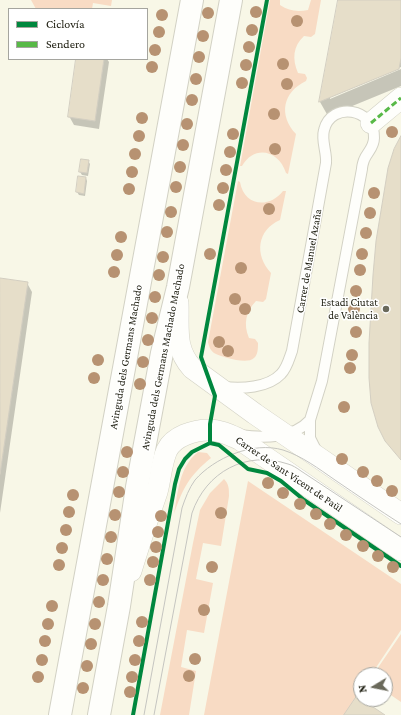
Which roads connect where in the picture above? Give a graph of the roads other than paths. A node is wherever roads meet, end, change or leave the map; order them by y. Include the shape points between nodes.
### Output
1 (192, 0) edge
2 (231, 0) edge
3 (401, 98) edge
4 (371, 123) junction
5 (178, 286) junction
6 (209, 382) junction
7 (310, 420) junction
8 (227, 433) junction
9 (286, 434) junction
10 (325, 461) junction
11 (401, 514) edge
12 (401, 550) edge
13 (119, 606) junction
14 (60, 715) edge
15 (100, 715) edge

1 - 14 main road, Avinguda dels Germans Machado
2 - 5 main road, Avinguda dels Germans Machado Machado
3 - 4 street
4 - 6 lane, Carrer de Manuel Azaña via 365,117 350,111 334,115 324,128 326,163 298,322 288,364 281,374 272,380 250,387 224,388
4 - 7 lane via 374,139 372,148 364,160 322,381
5 - 6 street via 179,346 184,360
5 - 13 main road, Avinguda dels Germans Machado Machado via 162,353 137,487
6 - 9 street
7 - 9 lane via 304,427
7 - 10 lane via 310,438
8 - 9 lane via 260,436
8 - 12 street, Carrer de Sant Vicent de Paül
8 - 13 street, Carrer de Sant Vicent de Paül via 210,430 189,433 174,441 168,449 158,489
9 - 10 street
10 - 11 street
13 - 15 main road, Avinguda dels Germans Machado Machado

